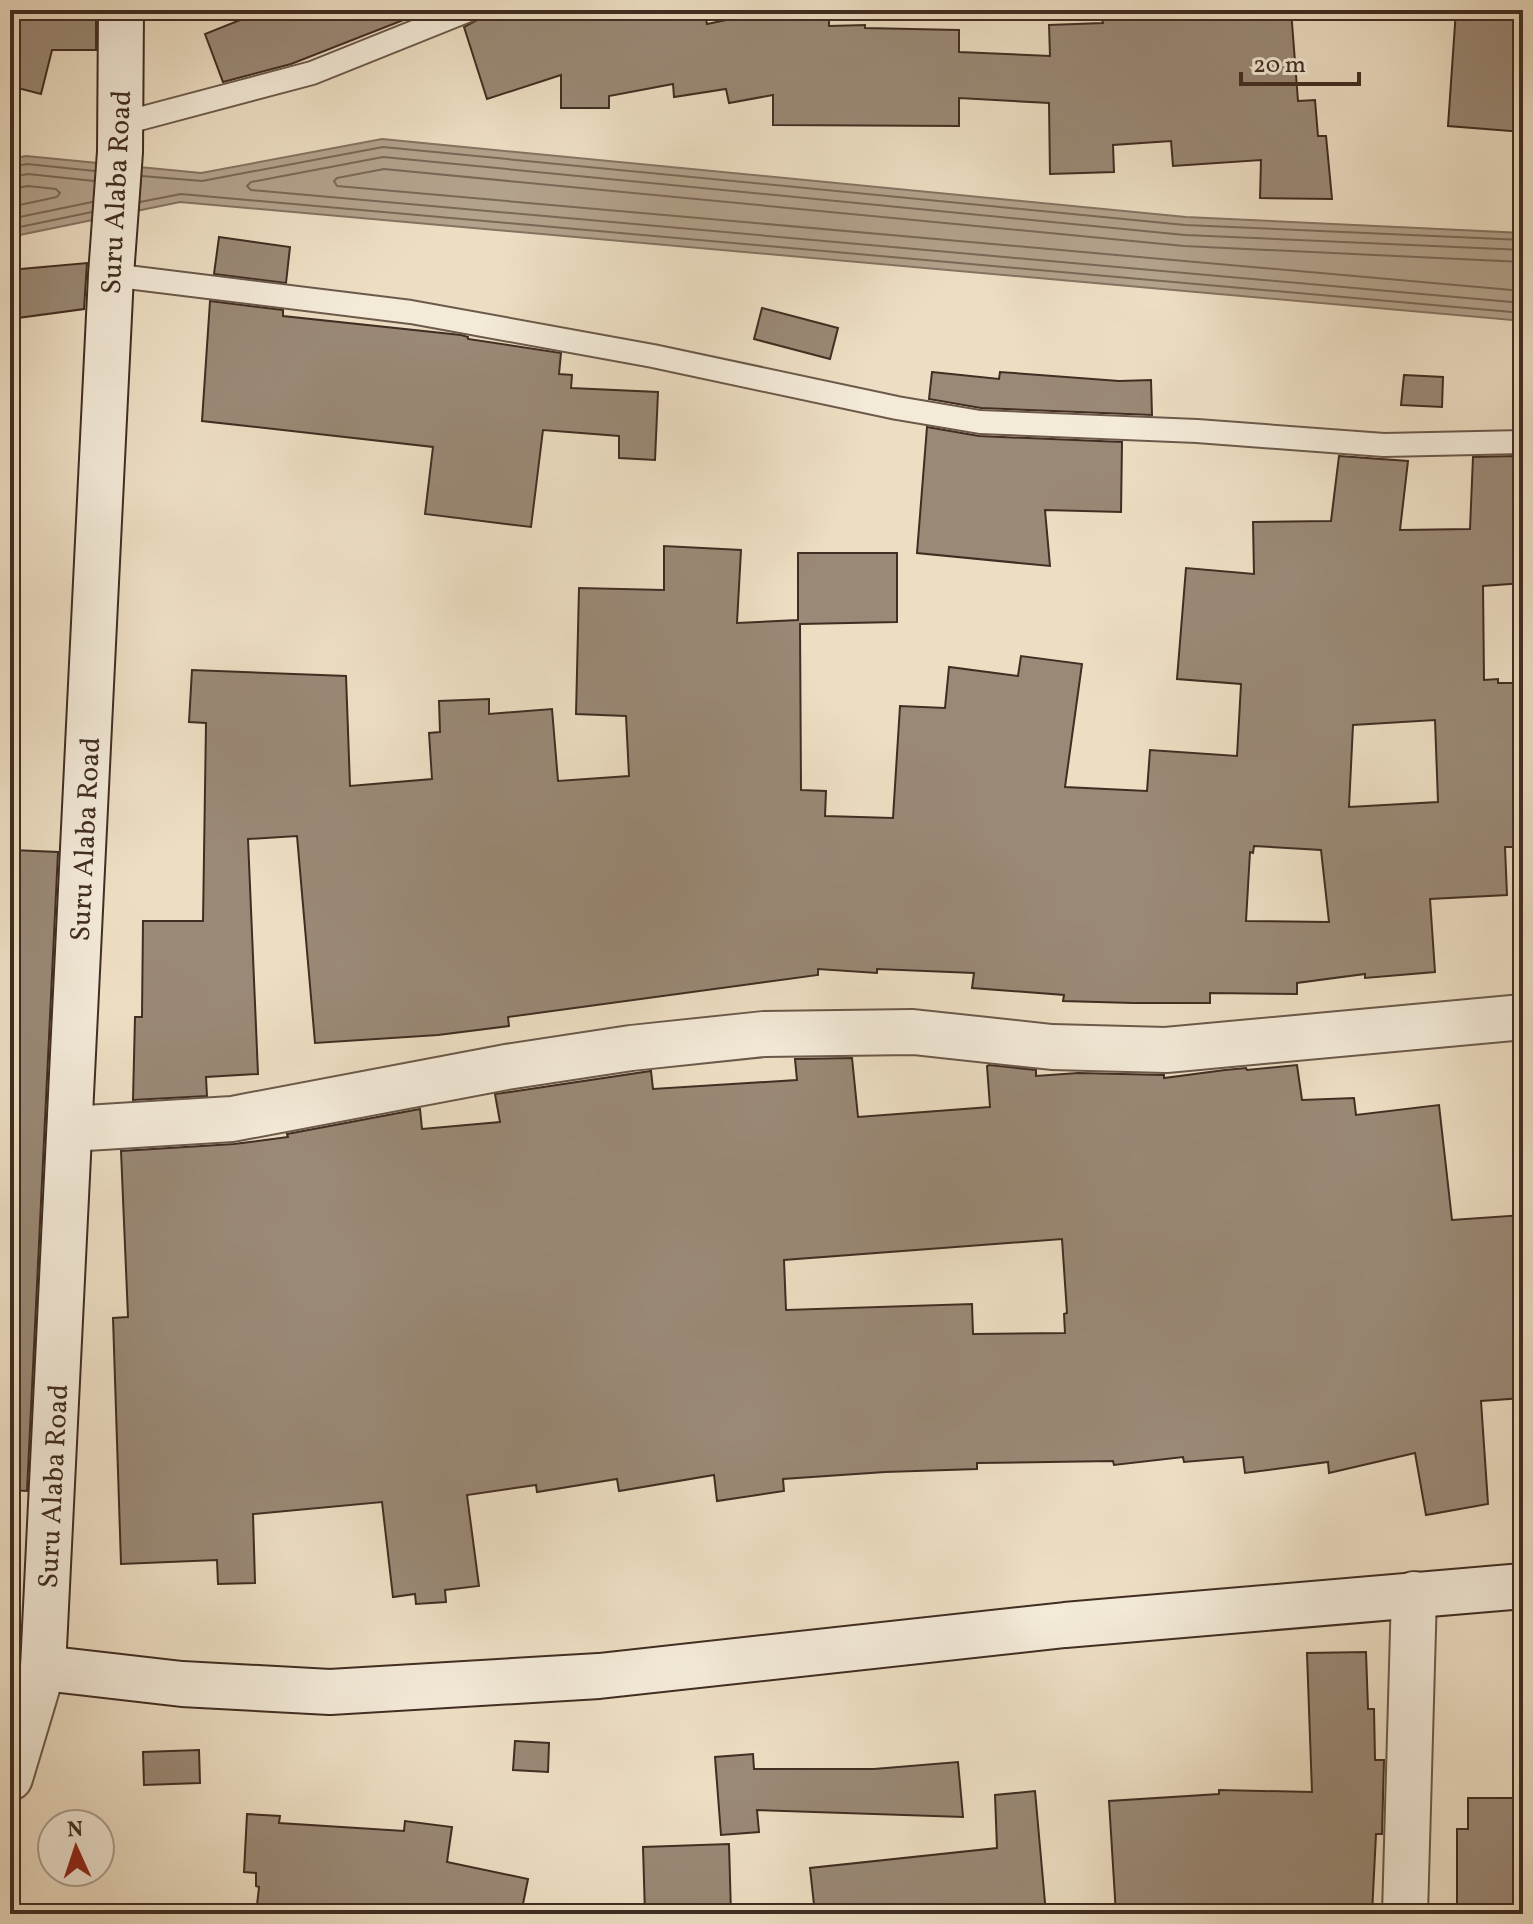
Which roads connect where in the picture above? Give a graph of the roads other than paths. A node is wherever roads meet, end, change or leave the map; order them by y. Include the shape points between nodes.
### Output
1 (121, 10) edge
2 (469, 10) edge
3 (120, 138) junction
4 (112, 255) junction
5 (1523, 442) edge
6 (1523, 1017) edge
7 (70, 1129) junction
8 (1523, 1586) edge
9 (1414, 1594) junction
10 (27, 1675) edge
11 (10, 1778) edge
12 (1405, 1914) edge

1 - 3 street, Suru Alaba Road
2 - 3 lane via 312,73
3 - 4 street, Suru Alaba Road
4 - 5 lane via 980,422 1384,445
4 - 7 street, Suru Alaba Road
6 - 7 street via 1166,1050 1052,1047 913,1032 764,1034 506,1067 232,1119
7 - 10 street, Suru Alaba Road
8 - 9 street
9 - 10 street via 1065,1625 599,1676 346,1691
9 - 12 street
10 - 11 street, Suru Alaba Road

